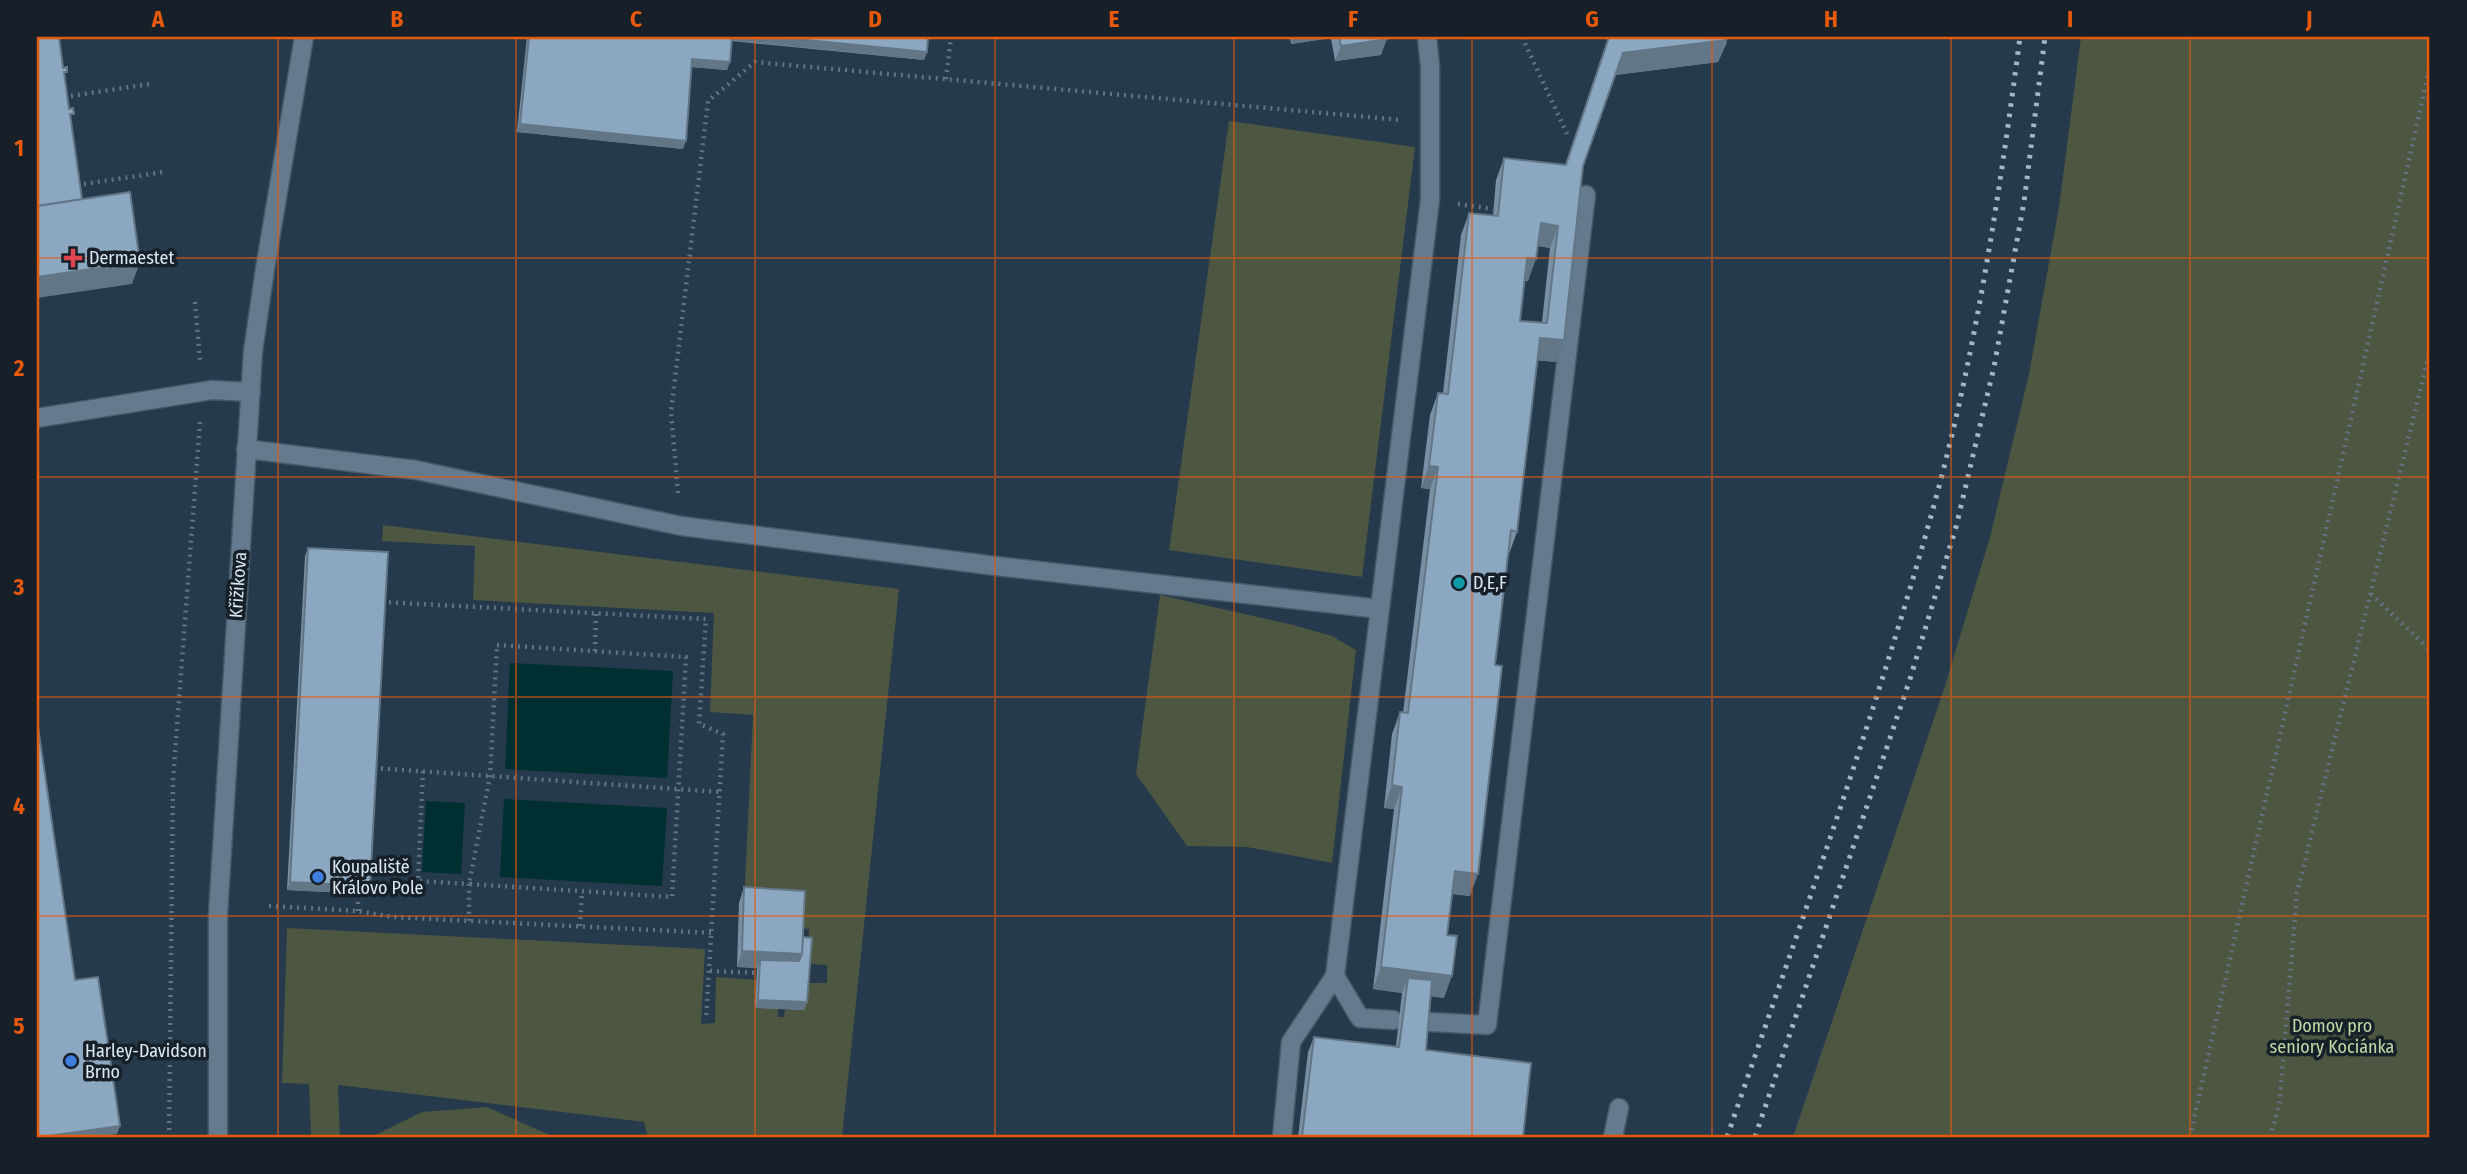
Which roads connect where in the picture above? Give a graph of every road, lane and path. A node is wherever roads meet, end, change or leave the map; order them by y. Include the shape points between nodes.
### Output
1 (304, 37) edge
2 (951, 37) edge
3 (1427, 37) edge
4 (1522, 37) edge
5 (2430, 66) edge
6 (946, 79) junction
7 (150, 85) dead end
8 (63, 97) edge
9 (1430, 123) junction
10 (1569, 138) dead end
11 (164, 172) dead end
12 (77, 185) edge
13 (1586, 195) edge
14 (195, 302) dead end
15 (2430, 350) edge
16 (202, 392) junction
17 (250, 392) junction
18 (37, 418) edge
19 (246, 449) junction
20 (681, 526) junction
21 (2371, 594) junction
22 (382, 602) edge
23 (1380, 609) junction
24 (596, 613) junction
25 (2430, 650) edge
26 (595, 651) junction
27 (374, 768) edge
28 (423, 771) junction
29 (490, 776) junction
30 (678, 790) junction
31 (720, 792) junction
32 (469, 884) junction
33 (582, 892) junction
34 (358, 893) edge
35 (270, 906) dead end
36 (358, 911) junction
37 (469, 921) junction
38 (580, 926) junction
39 (712, 933) junction
40 (710, 971) junction
41 (757, 973) edge
42 (1335, 976) junction
43 (706, 1020) dead end
44 (1394, 1020) dead end
45 (1430, 1022) edge
46 (1619, 1108) dead end
47 (169, 1137) edge
48 (218, 1137) edge
49 (1282, 1137) edge
50 (1613, 1137) edge
51 (2190, 1137) edge
52 (2270, 1137) edge

1 - 17 street, Křižíkova via 265,270
2 - 6 path
3 - 9 street
4 - 10 path
5 - 51 path
6 - 9 path
6 - 20 path via 755,62 708,101 671,412
7 - 8 path
9 - 23 street via 1430,200
11 - 12 path
13 - 45 street via 1487,1025
14 - 16 path
15 - 21 path
16 - 17 street
16 - 18 street
16 - 47 path via 173,780
17 - 19 street, Křižíkova
19 - 20 street via 402,468
19 - 48 street, Křižíkova via 218,914
20 - 23 street
21 - 25 path
21 - 52 path via 2297,893 2279,1107
22 - 24 path
23 - 42 street
24 - 26 path
24 - 31 path via 706,619 699,724 723,734
26 - 29 path via 497,645
26 - 30 path via 686,657
27 - 28 path
28 - 29 path
28 - 32 path via 418,881
29 - 30 path
29 - 32 path
30 - 31 path
30 - 33 path via 672,897
31 - 39 path
32 - 33 path
32 - 37 path
33 - 38 path
34 - 36 path
35 - 36 path
36 - 37 path
37 - 38 path
38 - 39 path
39 - 40 path
40 - 41 path
40 - 43 path
42 - 44 street via 1360,1018
42 - 49 street via 1291,1042
46 - 50 street

